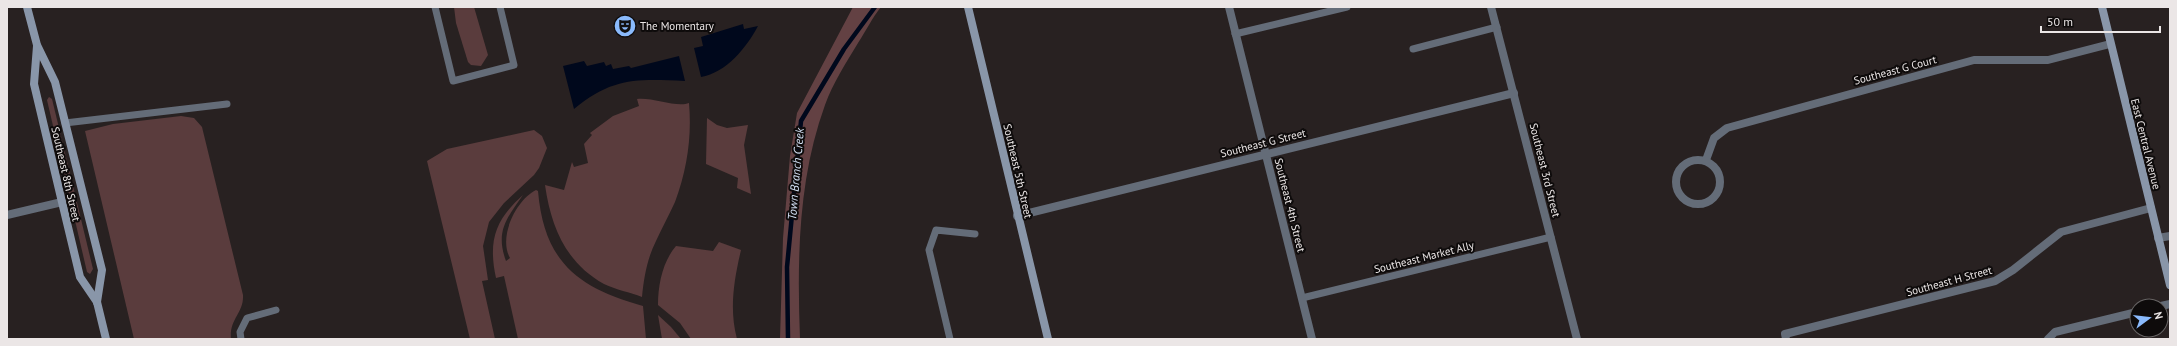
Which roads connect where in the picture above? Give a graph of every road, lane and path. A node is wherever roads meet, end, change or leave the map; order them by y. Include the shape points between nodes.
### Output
1 (27, 7) edge
2 (435, 7) edge
3 (500, 7) edge
4 (968, 7) edge
5 (1228, 7) edge
6 (1347, 7) edge
7 (1491, 7) edge
8 (2102, 7) edge
9 (1496, 27) junction
10 (1235, 34) junction
11 (2110, 44) junction
12 (37, 45) junction
13 (1413, 49) dead end
14 (1514, 93) junction
15 (227, 104) dead end
16 (65, 123) junction
17 (1266, 154) junction
18 (1706, 160) junction
19 (62, 202) junction
20 (2151, 208) junction
21 (7, 215) edge
22 (1017, 216) junction
23 (975, 234) dead end
24 (2170, 236) edge
25 (1551, 237) junction
26 (2158, 238) junction
27 (2170, 285) edge
28 (1302, 298) junction
29 (97, 302) junction
30 (276, 310) dead end
31 (2129, 314) edge
32 (1786, 337) edge
33 (106, 339) edge
34 (241, 339) edge
35 (950, 339) edge
36 (1048, 339) edge
37 (1312, 339) edge
38 (1577, 339) edge
39 (2048, 339) edge

1 - 12 main road, Southeast 8th Street
2 - 3 lane via 453,81 514,65
4 - 22 main road, Southeast 5th Street
5 - 10 street, Southeast 4th Street
6 - 10 lane
7 - 9 street, Southeast 3rd Street
8 - 11 main road, East Central Avenue
9 - 13 lane
9 - 14 street, Southeast 3rd Street
10 - 17 street, Southeast 4th Street
11 - 18 street, Southeast G Court via 2048,60 1974,60 1727,128 1714,138
11 - 20 main road, East Central Avenue
12 - 16 main road, Southeast 8th Street via 55,82
12 - 19 main road, Southeast 8th Street via 34,84
14 - 17 street, Southeast G Street
14 - 25 street, Southeast 3rd Street
15 - 16 lane
16 - 29 main road, Southeast 8th Street via 102,270
17 - 22 street, Southeast G Street
17 - 28 street, Southeast 4th Street
18 - 18 street via 1685,163 1677,175 1677,189 1685,200 1692,203 1699,204 1713,199 1720,185 1718,170
19 - 21 street
19 - 29 main road, Southeast 8th Street via 80,277
20 - 26 main road, East Central Avenue
20 - 32 street, Southeast H Street via 2061,232 1995,281
22 - 36 main road, Southeast 5th Street
23 - 35 lane via 936,230 929,250
24 - 26 street
25 - 28 lane, Southeast Market Ally
25 - 38 street, Southeast 3rd Street
26 - 27 main road, East Central Avenue
28 - 37 street, Southeast 4th Street
29 - 33 main road, Southeast 8th Street
30 - 34 lane via 247,318 240,332
31 - 39 street via 2055,332

